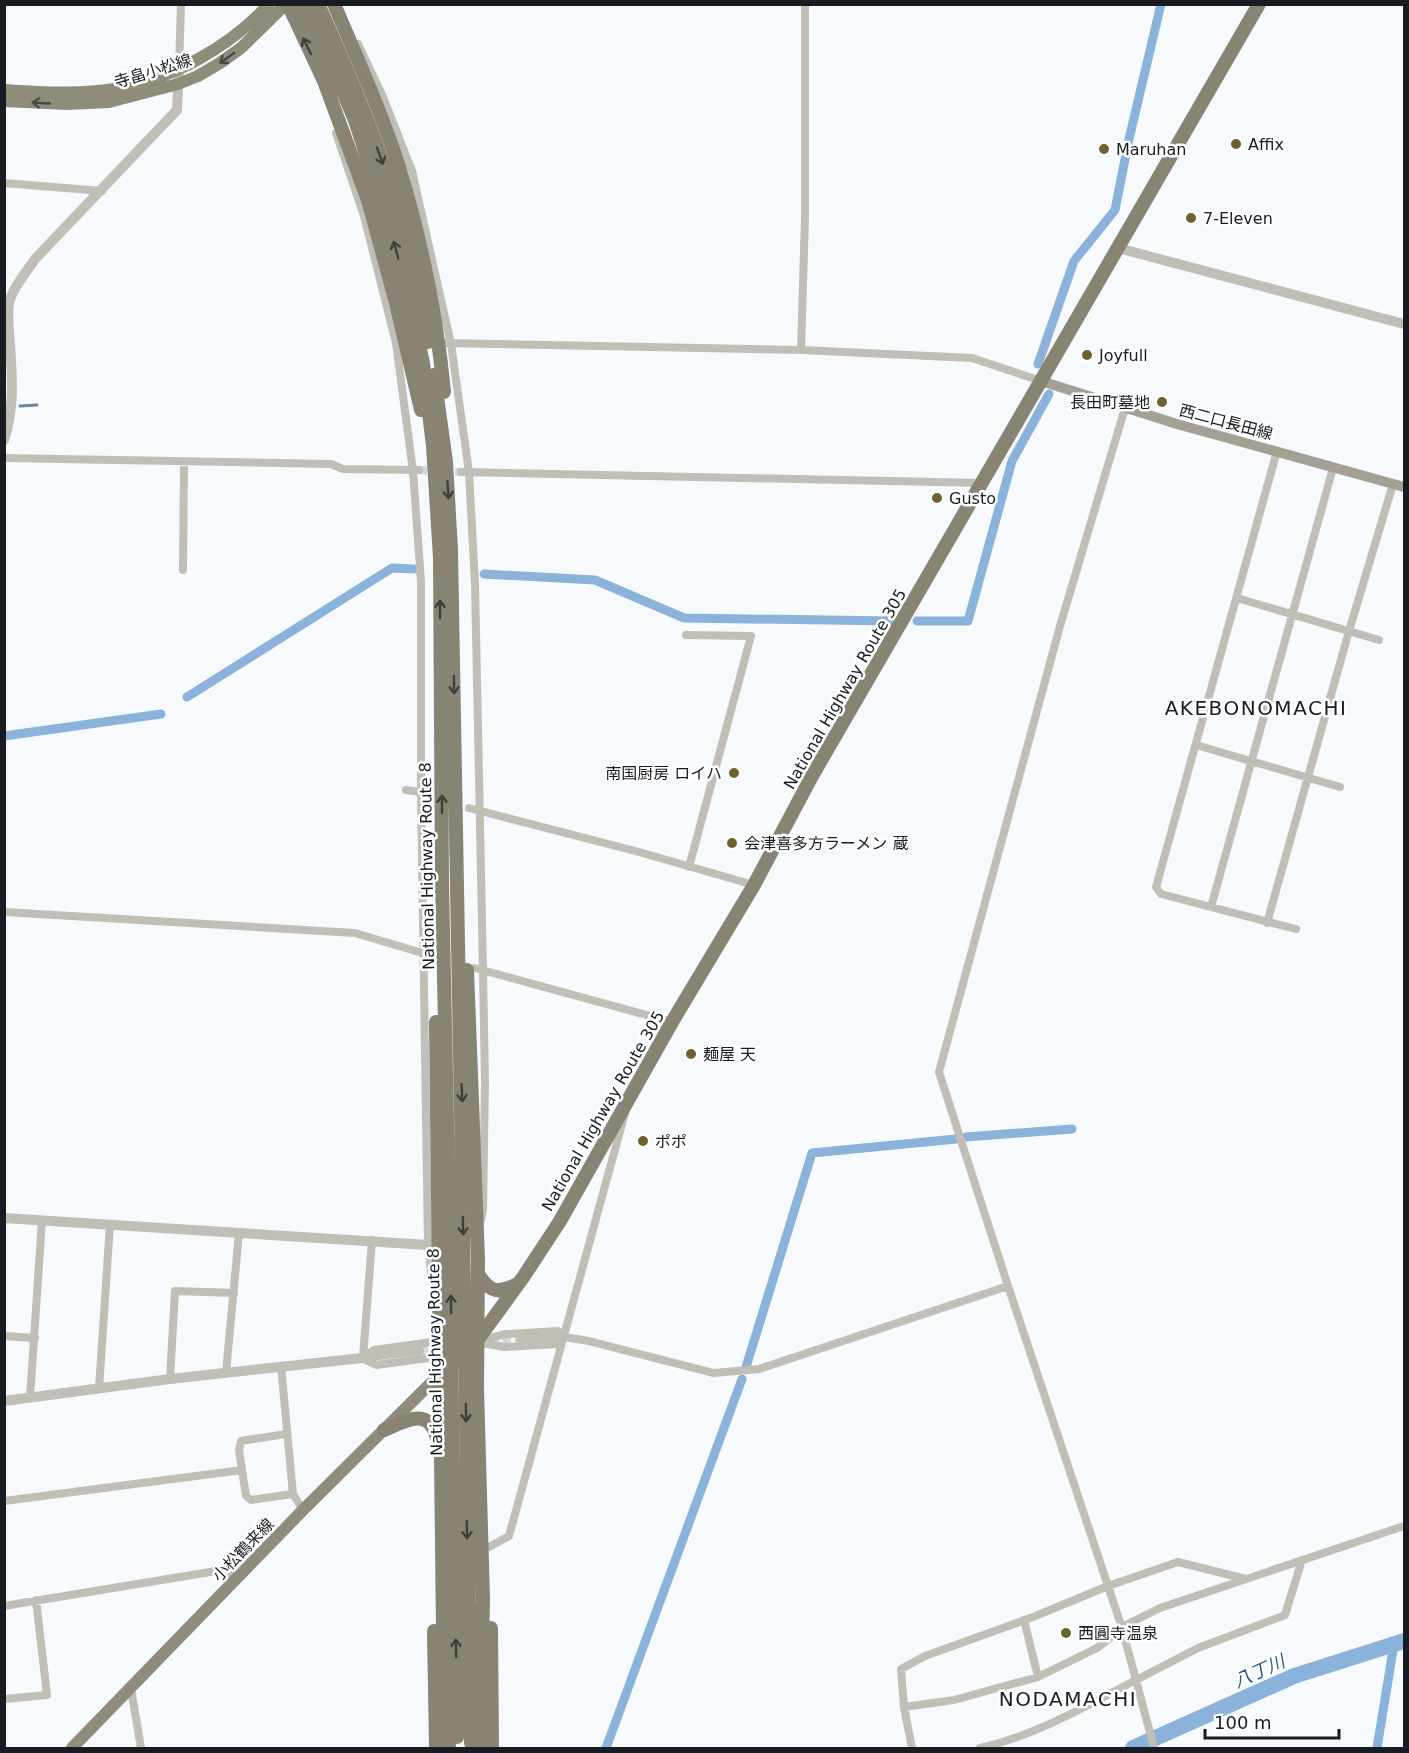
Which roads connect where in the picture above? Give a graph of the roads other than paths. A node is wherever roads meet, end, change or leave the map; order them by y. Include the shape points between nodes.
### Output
1 (181, 4) edge
2 (269, 4) edge
3 (287, 4) edge
4 (303, 4) edge
5 (318, 4) edge
6 (805, 4) edge
7 (1259, 4) edge
8 (336, 9) edge
9 (338, 64) junction
10 (179, 68) junction
11 (324, 81) junction
12 (178, 84) junction
13 (4, 90) edge
14 (4, 101) edge
15 (4, 183) edge
16 (102, 191) junction
17 (1118, 248) junction
18 (7, 302) edge
19 (1404, 324) edge
20 (447, 344) junction
21 (801, 350) junction
22 (1041, 381) junction
23 (9, 394) edge
24 (1125, 408) junction
25 (4, 440) edge
26 (1277, 452) junction
27 (4, 458) edge
28 (184, 462) junction
29 (446, 462) junction
30 (1333, 468) junction
31 (416, 470) junction
32 (465, 472) junction
33 (434, 474) junction
34 (982, 483) junction
35 (1399, 486) edge
36 (183, 570) dead end
37 (1237, 598) junction
38 (1292, 615) junction
39 (1349, 631) junction
40 (686, 635) dead end
41 (1379, 640) dead end
42 (1196, 745) junction
43 (1251, 761) junction
44 (1308, 777) junction
45 (1340, 787) dead end
46 (406, 790) dead end
47 (424, 792) junction
48 (468, 808) dead end
49 (478, 810) junction
50 (457, 866) junction
51 (689, 867) junction
52 (442, 883) junction
53 (754, 885) junction
54 (1211, 908) junction
55 (4, 912) edge
56 (1267, 923) junction
57 (1296, 930) dead end
58 (427, 954) junction
59 (479, 969) junction
60 (672, 1022) junction
61 (628, 1104) junction
62 (455, 1167) junction
63 (4, 1218) edge
64 (42, 1220) junction
65 (110, 1224) junction
66 (239, 1232) junction
67 (477, 1237) junction
68 (372, 1240) junction
69 (428, 1245) junction
70 (478, 1274) junction
71 (518, 1284) junction
72 (1008, 1286) junction
73 (234, 1293) junction
74 (438, 1310) junction
75 (4, 1336) edge
76 (564, 1337) junction
77 (34, 1338) junction
78 (520, 1340) tunnel mouth
79 (439, 1341) junction
80 (477, 1342) junction
81 (420, 1351) tunnel mouth
82 (363, 1358) junction
83 (439, 1358) junction
84 (281, 1366) junction
85 (226, 1373) junction
86 (439, 1375) junction
87 (170, 1379) junction
88 (99, 1389) junction
89 (477, 1389) junction
90 (30, 1398) junction
91 (4, 1401) edge
92 (384, 1430) junction
93 (286, 1434) junction
94 (440, 1454) junction
95 (242, 1470) junction
96 (460, 1471) junction
97 (293, 1494) junction
98 (4, 1502) edge
99 (303, 1510) junction
100 (1404, 1526) edge
101 (489, 1547) junction
102 (1302, 1560) junction
103 (242, 1575) junction
104 (1247, 1579) junction
105 (1108, 1586) junction
106 (36, 1600) junction
107 (4, 1606) edge
108 (1024, 1620) junction
109 (1122, 1628) junction
110 (1038, 1677) junction
111 (1136, 1680) junction
112 (131, 1689) junction
113 (4, 1699) edge
114 (904, 1707) junction
115 (72, 1749) edge
116 (141, 1749) edge
117 (436, 1749) edge
118 (449, 1749) edge
119 (457, 1749) edge
120 (471, 1749) edge
121 (480, 1749) edge
122 (492, 1749) edge
123 (912, 1749) edge
124 (980, 1749) edge
125 (1154, 1749) edge

1 - 10 street
2 - 10 main road, 寺畠小松線 via 239,34
11 -> 3 highway
3 -> 12 main road, 寺畠小松線 via 241,48
4 - 9 highway, National Highway Route 8
5 - 9 highway, National Highway Route 8
6 - 21 street
7 - 17 highway, National Highway Route 305
8 - 20 street via 379,88 412,171
8 - 29 highway via 399,167 433,304 450,444
9 -> 29 highway, National Highway Route 8 via 382,161 409,251 431,359
33 -> 9 highway, National Highway Route 8 via 423,363 403,275
10 - 12 street
10 - 13 main road, 寺畠小松線 via 116,89
11 - 31 street via 324,99 364,216 397,343
11 - 33 highway via 368,200 395,299
12 -> 14 main road, 寺畠小松線 via 109,102
12 - 16 street via 177,110
15 - 16 street
16 - 18 street via 35,260
17 - 19 street
17 - 22 highway, National Highway Route 305
18 - 23 street
20 - 21 street
20 - 32 street
21 - 22 street via 972,358
22 - 24 main road, 西二口長田線
22 - 34 highway, National Highway Route 305
23 - 25 street via 9,427
24 - 26 main road, 西二口長田線
24 - 72 street via 1060,626 939,1072
26 - 30 main road, 西二口長田線
26 - 37 street
27 - 28 street
28 - 31 street via 331,464 343,469
28 - 36 street
29 -> 50 highway, National Highway Route 8
30 - 35 main road, 西二口長田線
30 - 38 street
31 - 47 street
32 - 34 street
32 - 49 street via 475,584
52 -> 33 highway, National Highway Route 8 via 440,558
34 - 53 highway, National Highway Route 305 via 812,776
35 - 39 street
37 - 38 street
37 - 42 street
38 - 39 street
38 - 43 street
39 - 41 street
39 - 44 street
40 - 51 street via 751,636
42 - 43 street
42 - 54 street via 1156,887 1161,894
43 - 44 street
43 - 54 street
44 - 45 street
44 - 56 street
46 - 47 street
47 - 58 street
48 - 49 street
49 - 51 street
49 - 59 street
50 -> 62 highway, National Highway Route 8
50 -> 67 highway via 469,988
51 - 53 street
52 - 62 highway, National Highway Route 8
52 - 74 highway via 435,897
53 - 60 highway, National Highway Route 305
54 - 56 street
55 - 58 street via 355,933
56 - 57 street
58 - 69 street
59 - 60 street
59 - 67 street via 485,1081 483,1209
60 - 61 highway, National Highway Route 305
61 - 71 highway, National Highway Route 305
61 - 76 street
62 - 96 highway, National Highway Route 8, bridge
63 - 64 street
64 - 65 street
64 - 77 street
65 - 66 street
65 - 88 street
66 - 68 street
66 - 73 street
67 - 70 highway
68 - 69 street
68 - 82 street
69 - 74 street
70 - 71 highway via 493,1290
70 - 80 highway
71 - 80 highway, National Highway Route 305
72 - 76 street via 759,1369 714,1372
72 - 105 street
73 - 85 street
73 - 87 street via 176,1291
74 - 79 highway
75 - 77 street
76 - 78 street
76 - 80 street via 557,1344 505,1347
76 - 80 street via 558,1331 507,1334
76 - 101 street via 509,1536
77 - 90 street
79 - 80 street
79 - 82 street via 374,1350
79 - 83 highway
80 - 83 street
80 - 86 highway, National Highway Route 305
80 - 89 highway
81 - 82 street
82 - 83 street via 376,1365
82 - 84 street
83 - 86 highway
84 - 85 street
84 - 93 street
85 - 87 street
86 - 92 main road, 小松鶴来線
86 - 94 highway
87 - 88 street
88 - 90 street
89 - 101 highway via 486,1415
89 -> 121 highway via 483,1599
90 - 91 street
92 - 94 highway via 419,1418 427,1420 435,1430
92 - 99 main road, 小松鶴来線
93 - 95 street via 241,1441
93 - 97 street
94 - 117 highway via 432,1493
94 - 118 highway
95 - 97 street via 246,1496 251,1500
95 - 98 street
119 -> 96 highway, National Highway Route 8
96 -> 120 highway, National Highway Route 8
97 - 99 street
99 - 103 main road, 小松鶴来線
100 - 102 street
101 - 122 highway
102 - 104 street
102 - 111 street via 1285,1616 1198,1648
103 - 106 street via 216,1571
103 - 112 main road, 小松鶴来線
104 - 105 street via 1178,1562
104 - 109 street via 1160,1608
105 - 108 street
105 - 109 street
106 - 107 street
106 - 113 street via 47,1695
108 - 110 street
108 - 114 street via 925,1656 901,1669
109 - 110 street via 1097,1648
109 - 111 street
110 - 114 street via 954,1700
111 - 124 street via 1057,1722
111 - 125 street
112 - 115 main road, 小松鶴来線
112 - 116 street
114 - 123 street

